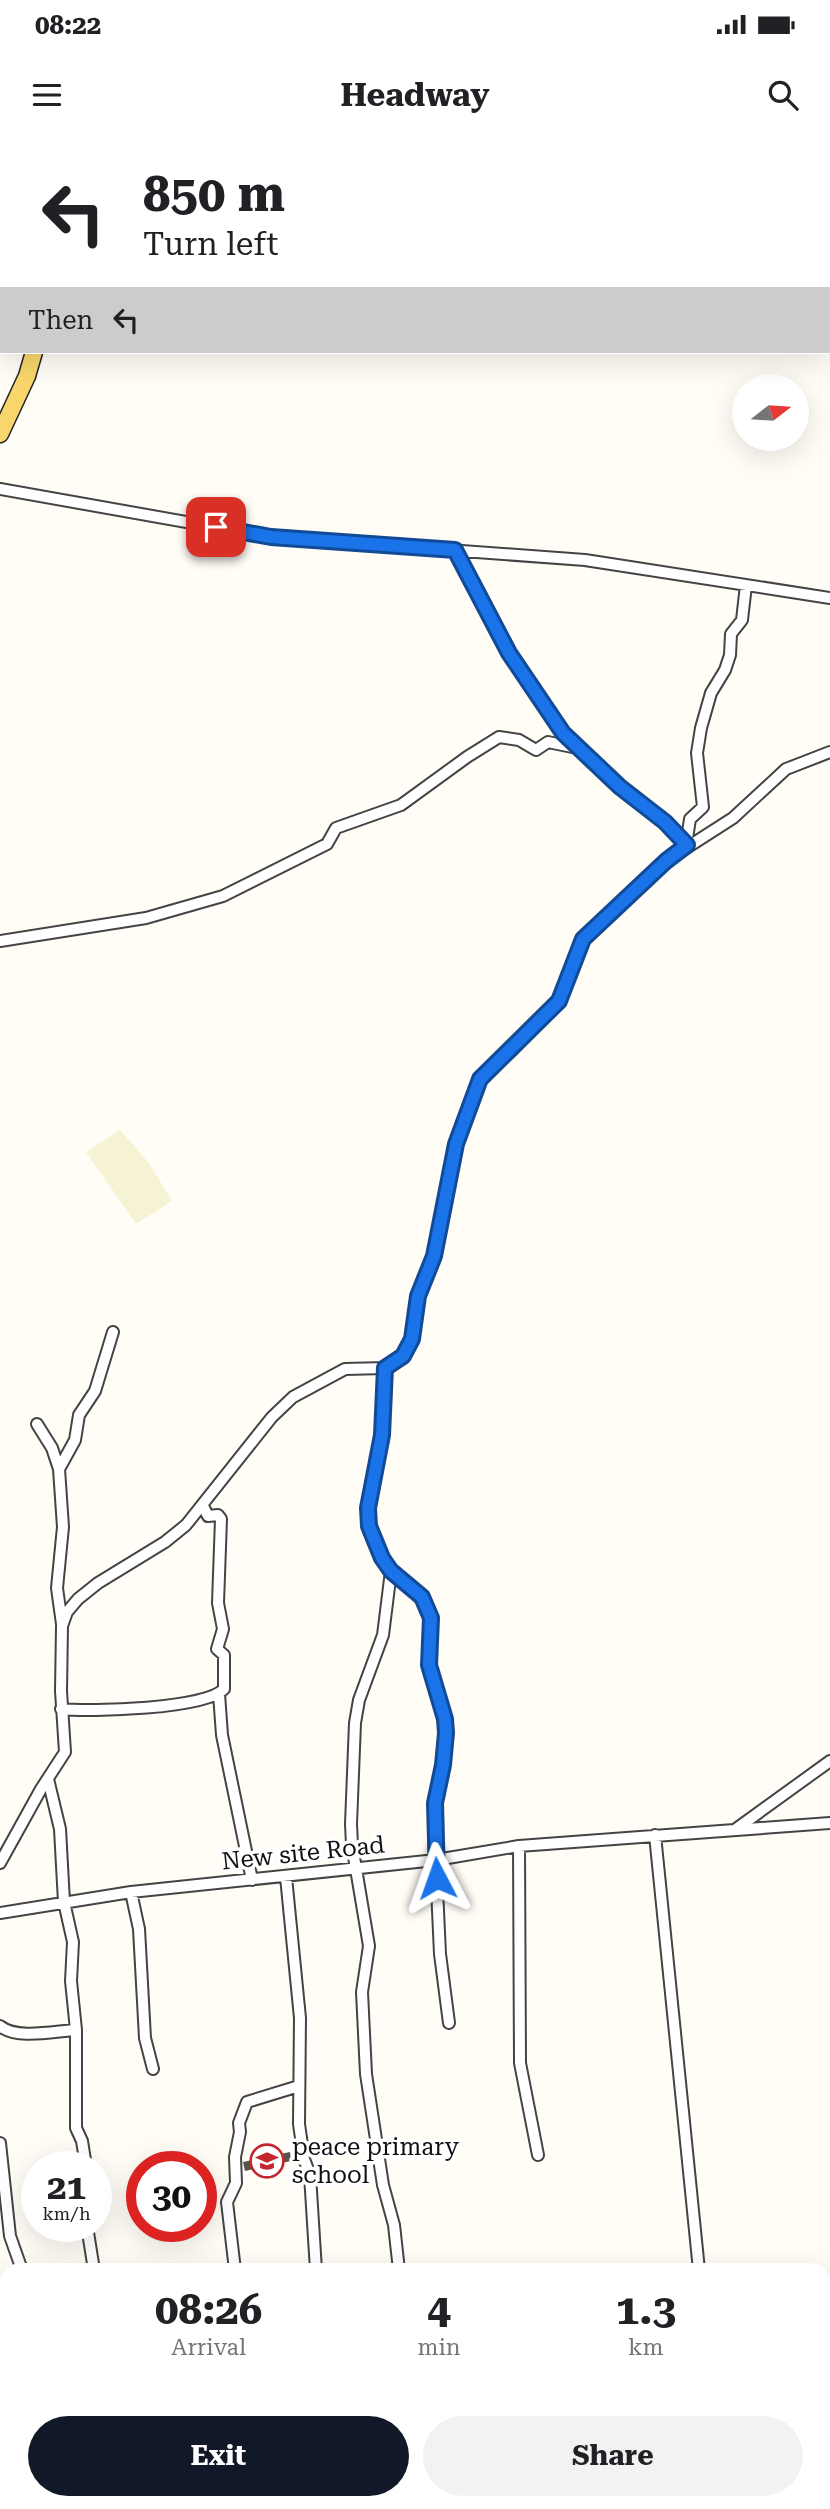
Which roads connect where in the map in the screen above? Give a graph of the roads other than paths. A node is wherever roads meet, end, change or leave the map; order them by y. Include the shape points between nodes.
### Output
1 (33, 354) edge
2 (0, 434) edge
3 (0, 489) edge
4 (455, 550) junction
5 (746, 585) junction
6 (830, 598) edge
7 (582, 749) junction
8 (830, 752) edge
9 (687, 845) junction
10 (0, 941) edge
11 (113, 1332) dead end
12 (385, 1368) junction
13 (37, 1424) dead end
14 (59, 1469) junction
15 (203, 1506) junction
16 (391, 1571) junction
17 (62, 1626) junction
18 (219, 1694) junction
19 (61, 1709) junction
20 (830, 1761) edge
21 (48, 1779) junction
22 (830, 1823) edge
23 (736, 1829) junction
24 (655, 1835) junction
25 (519, 1846) junction
26 (436, 1860) junction
27 (0, 1863) edge
28 (355, 1869) junction
29 (286, 1877) junction
30 (252, 1881) junction
31 (131, 1892) junction
32 (64, 1902) junction
33 (0, 1913) edge
34 (449, 2023) dead end
35 (0, 2026) edge
36 (76, 2029) junction
37 (153, 2069) dead end
38 (299, 2086) junction
39 (0, 2143) edge
40 (84, 2151) edge
41 (538, 2155) dead end
42 (90, 2242) edge
43 (20, 2263) edge
44 (93, 2263) edge
45 (234, 2263) edge
46 (316, 2263) edge
47 (398, 2263) edge
48 (698, 2263) edge

1 - 2 main road
3 - 4 street via 271,537
4 - 5 street via 585,560
4 - 7 street via 509,653 563,733
5 - 6 street
5 - 9 street via 742,620 731,634 730,655 711,693 701,728 697,753 703,807 690,819
7 - 9 street
7 - 10 street via 548,742 536,750 519,740 499,737 401,805 336,828 327,844 222,896 146,918
8 - 9 street via 786,769 733,818
9 - 12 street via 583,939 559,1001 480,1079 456,1144 434,1256 418,1296 412,1339 403,1356
11 - 14 street via 95,1391 79,1415 75,1440
12 - 15 street via 345,1369 293,1397
12 - 16 street via 382,1435 368,1508 375,1543
13 - 14 street
14 - 17 street via 63,1527 57,1588
15 - 17 street via 164,1542 78,1599
15 - 18 street via 208,1516 221,1519 218,1594 223,1629 217,1651 224,1655 225,1685
16 - 26 street via 422,1597 431,1618 429,1665 446,1733 435,1803
16 - 28 street via 383,1635 355,1723 351,1824
17 - 19 street
18 - 19 street via 158,1706
18 - 30 street via 222,1735
19 - 21 street via 65,1752
20 - 23 street
21 - 27 street
21 - 32 street via 60,1829
22 - 23 street, New site Road
23 - 24 street, New site Road
24 - 25 street, New site Road
24 - 48 street
25 - 26 street, New site Road
25 - 41 street via 520,2063
26 - 28 street, New site Road
26 - 34 street via 440,1955
28 - 29 street, New site Road
28 - 47 street via 369,1946 362,1992 366,2074
29 - 30 street, New site Road
29 - 38 street via 300,2018
30 - 31 street, New site Road
31 - 32 street, New site Road
31 - 37 street via 139,1929 145,2038
32 - 33 street, New site Road
32 - 36 street via 73,1942
35 - 36 street via 24,2032
36 - 40 street via 76,2128
38 - 45 street via 247,2102 242,2115 236,2183 227,2202
38 - 46 street via 299,2124 310,2175
39 - 43 street via 10,2236
42 - 44 street

